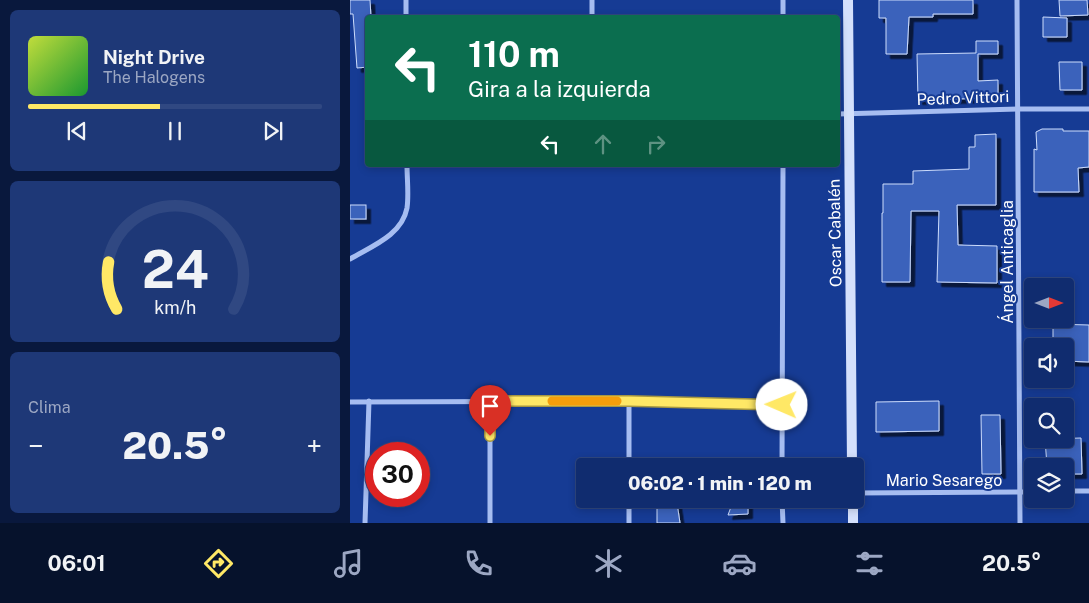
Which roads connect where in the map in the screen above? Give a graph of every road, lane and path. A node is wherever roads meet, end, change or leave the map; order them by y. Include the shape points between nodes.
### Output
1 (406, 0) edge
2 (592, 0) edge
3 (783, 0) edge
4 (848, 0) edge
5 (1017, 0) edge
6 (406, 15) edge
7 (592, 15) edge
8 (783, 15) edge
9 (1018, 109) junction
10 (1089, 109) edge
11 (840, 114) edge
12 (849, 114) junction
13 (407, 167) edge
14 (783, 167) edge
15 (350, 258) edge
16 (369, 401) junction
17 (490, 401) junction
18 (629, 401) junction
19 (350, 402) edge
20 (782, 405) junction
21 (629, 458) edge
22 (782, 458) edge
23 (852, 458) edge
24 (1074, 491) edge
25 (1089, 491) edge
26 (1020, 492) junction
27 (1024, 492) edge
28 (864, 493) edge
29 (629, 508) edge
30 (782, 508) edge
31 (853, 508) edge
32 (365, 523) edge
33 (490, 523) edge
34 (629, 523) edge
35 (782, 523) edge
36 (853, 523) edge
37 (1020, 523) edge

1 - 6 street
2 - 7 street
3 - 8 street
4 - 12 main road, Oscar Cabalén
5 - 9 street, Ángel Anticaglia
9 - 10 street, Pedro Vittori
9 - 12 street, Pedro Vittori
9 - 26 street, Ángel Anticaglia
11 - 12 street, Pedro Vittori
12 - 23 main road, Oscar Cabalén
13 - 15 street via 407,207 399,228
14 - 20 street
16 - 17 street
16 - 19 street
16 - 32 street
17 - 18 street
17 - 33 street
18 - 20 street
18 - 21 street
20 - 22 street
24 - 25 street
26 - 27 street, Mario Sesarego
26 - 28 street, Mario Sesarego
26 - 37 street, Ángel Anticaglia
29 - 34 street
30 - 35 street
31 - 36 main road

